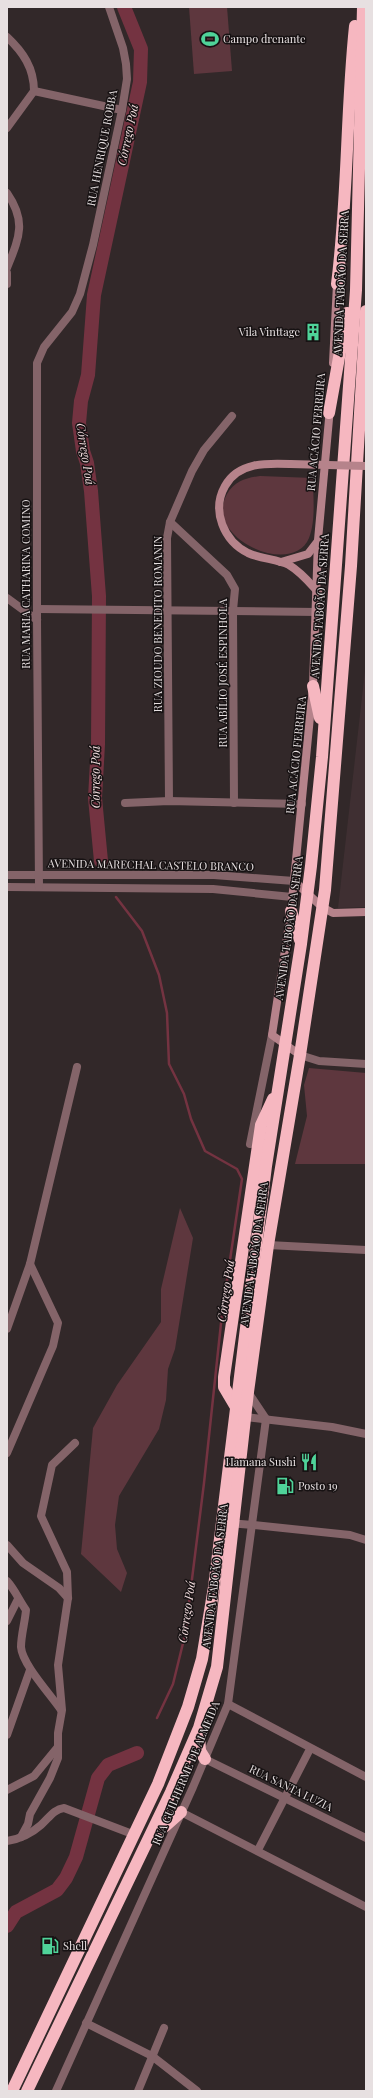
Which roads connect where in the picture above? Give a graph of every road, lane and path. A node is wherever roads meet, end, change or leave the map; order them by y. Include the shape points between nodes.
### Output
1 (109, 7) edge
2 (357, 7) edge
3 (363, 7) edge
4 (7, 37) edge
5 (34, 91) junction
6 (122, 110) junction
7 (7, 128) edge
8 (7, 193) edge
9 (7, 268) edge
10 (7, 274) edge
11 (7, 284) edge
12 (338, 284) joint
13 (356, 290) junction
14 (80, 294) joint
15 (366, 311) edge
16 (366, 410) edge
17 (329, 413) junction
18 (232, 416) dead end
19 (358, 436) junction
20 (366, 466) edge
21 (170, 522) junction
22 (318, 540) junction
23 (300, 557) junction
24 (281, 562) junction
25 (318, 566) junction
26 (318, 592) junction
27 (7, 598) edge
28 (38, 609) junction
29 (233, 610) junction
30 (168, 611) junction
31 (317, 612) junction
32 (37, 620) junction
33 (313, 686) junction
34 (322, 757) junction
35 (169, 801) junction
36 (125, 803) dead end
37 (234, 803) junction
38 (302, 804) junction
39 (7, 875) edge
40 (40, 875) junction
41 (214, 875) junction
42 (88, 876) junction
43 (149, 876) junction
44 (294, 881) junction
45 (87, 886) junction
46 (7, 887) edge
47 (39, 887) junction
48 (150, 888) junction
49 (214, 889) junction
50 (308, 894) junction
51 (292, 897) junction
52 (328, 910) junction
53 (291, 911) junction
54 (366, 912) edge
55 (302, 944) junction
56 (272, 1035) junction
57 (286, 1045) junction
58 (300, 1055) junction
59 (366, 1064) edge
60 (77, 1067) dead end
61 (250, 1144) dead end
62 (268, 1245) junction
63 (366, 1250) edge
64 (30, 1264) junction
65 (7, 1330) edge
66 (248, 1392) junction
67 (236, 1407) junction
68 (246, 1417) junction
69 (266, 1419) junction
70 (366, 1434) edge
71 (75, 1443) dead end
72 (7, 1453) edge
73 (222, 1522) junction
74 (234, 1523) junction
75 (253, 1525) junction
76 (366, 1540) edge
77 (7, 1545) edge
78 (7, 1581) edge
79 (68, 1598) junction
80 (18, 1599) junction
81 (8, 1616) edge
82 (30, 1670) junction
83 (228, 1704) junction
84 (62, 1710) junction
85 (199, 1728) junction
86 (7, 1735) edge
87 (58, 1748) junction
88 (310, 1749) junction
89 (205, 1759) junction
90 (366, 1777) edge
91 (7, 1790) edge
92 (284, 1796) junction
93 (181, 1812) junction
94 (135, 1835) junction
95 (21, 1838) junction
96 (366, 1838) edge
97 (7, 1841) edge
98 (148, 1843) junction
99 (258, 1850) junction
100 (366, 1907) edge
101 (86, 2022) junction
102 (164, 2028) dead end
103 (152, 2056) junction
104 (57, 2090) edge
105 (12, 2091) edge
106 (27, 2091) edge
107 (138, 2091) edge
108 (198, 2091) edge

1 - 6 street, RUA HENRIQUE ROBBA via 126,64 127,79
2 - 12 highway via 350,64 345,196
3 - 13 highway, AVENIDA TABOÃO DA SERRA
4 - 5 street via 26,58
5 - 6 street
5 - 7 street
6 - 14 street, RUA HENRIQUE ROBBA
8 - 9 street via 18,213 20,223 19,235
10 - 11 street
12 - 17 main road, RUA ACÁCIO FERREIRA
13 - 17 highway via 348,313
13 - 34 highway, AVENIDA TABOÃO DA SERRA
14 - 28 street, RUA MARIA CATHARINA COMINO via 72,312 44,347 37,363
15 - 19 highway, AVENIDA TABOÃO DA SERRA
16 - 19 highway
17 - 22 main road, RUA ACÁCIO FERREIRA
18 - 21 street, RUA ZIOUDO BENEDITO ROMANIN via 204,450
19 - 52 highway, AVENIDA TABOÃO DA SERRA via 335,766
20 - 24 main road, bridge via 259,464 234,474 225,485 219,505 222,525 233,541 248,553
21 - 29 street, RUA ABÍLIO JOSÉ ESPINHOLA via 227,575 235,589
21 - 30 street, RUA ZIOUDO BENEDITO ROMANIN via 167,538
22 - 23 main road via 311,551
22 - 25 main road, RUA ACÁCIO FERREIRA
23 - 24 main road
23 - 25 main road
24 - 26 main road via 303,575
25 - 26 main road, RUA ACÁCIO FERREIRA
26 - 31 main road, RUA ACÁCIO FERREIRA
27 - 32 street
28 - 30 street
28 - 32 street, RUA MARIA CATHARINA COMINO
29 - 30 street
29 - 31 street
29 - 37 street, RUA ABÍLIO JOSÉ ESPINHOLA
30 - 35 street, RUA ZIOUDO BENEDITO ROMANIN
31 - 33 main road, RUA ACÁCIO FERREIRA
32 - 40 street, RUA MARIA CATHARINA COMINO
33 - 34 highway via 320,721
33 - 38 main road, RUA ACÁCIO FERREIRA
34 - 50 highway, AVENIDA TABOÃO DA SERRA
35 - 36 street
35 - 37 street
37 - 38 street
38 - 44 main road, RUA ACÁCIO FERREIRA
39 - 40 street, AVENIDA MARECHAL CASTELO BRANCO
40 - 42 street, AVENIDA MARECHAL CASTELO BRANCO
40 - 47 street, RUA MARIA CATHARINA COMINO
41 - 43 street, AVENIDA MARECHAL CASTELO BRANCO
41 - 44 street, AVENIDA MARECHAL CASTELO BRANCO
41 - 49 street
42 - 43 street, AVENIDA MARECHAL CASTELO BRANCO
42 - 45 street
43 - 48 street
44 - 50 main road
44 - 51 main road, RUA ACÁCIO FERREIRA
45 - 47 street, AVENIDA MARECHAL CASTELO BRANCO
45 - 48 street, AVENIDA MARECHAL CASTELO BRANCO
46 - 47 street, AVENIDA MARECHAL CASTELO BRANCO
48 - 49 street, AVENIDA MARECHAL CASTELO BRANCO
49 - 51 street, AVENIDA MARECHAL CASTELO BRANCO
50 - 52 main road
50 - 55 highway, AVENIDA TABOÃO DA SERRA
51 - 53 main road, RUA ACÁCIO FERREIRA
52 - 54 main road
52 - 58 highway, AVENIDA TABOÃO DA SERRA via 321,922
53 - 55 highway
53 - 56 main road, RUA ACÁCIO FERREIRA
55 - 57 highway, AVENIDA TABOÃO DA SERRA
56 - 57 main road
56 - 61 street, RUA ACÁCIO FERREIRA
57 - 58 main road
57 - 67 highway, AVENIDA TABOÃO DA SERRA via 265,1173
58 - 59 street via 319,1061
58 - 62 highway, AVENIDA TABOÃO DA SERRA
60 - 64 street
62 - 63 street
62 - 66 highway, AVENIDA TABOÃO DA SERRA
64 - 65 street
64 - 72 street via 58,1323 53,1346
66 - 68 highway, AVENIDA TABOÃO DA SERRA
66 - 69 street
67 - 68 highway
67 - 73 highway, AVENIDA TABOÃO DA SERRA
68 - 69 street
68 - 74 highway, AVENIDA TABOÃO DA SERRA
69 - 70 street
69 - 75 street, RUA GUILHERME DE ALMEIDA
71 - 79 street via 52,1465 41,1516 67,1572
73 - 74 street
73 - 94 highway, AVENIDA TABOÃO DA SERRA via 203,1652 188,1707
74 - 75 street
74 - 85 highway, AVENIDA TABOÃO DA SERRA via 217,1667
75 - 76 street via 350,1535
75 - 83 street, RUA GUILHERME DE ALMEIDA
77 - 79 street via 23,1563 59,1588
78 - 80 street via 16,1591
79 - 84 street via 58,1665
80 - 81 street
80 - 82 street via 26,1610 21,1648
82 - 84 street
82 - 86 street
83 - 88 street
83 - 89 street, RUA GUILHERME DE ALMEIDA
84 - 87 street
85 - 89 highway via 200,1751
85 - 98 highway, AVENIDA TABOÃO DA SERRA
87 - 91 street via 34,1776
87 - 95 street via 56,1764 30,1814
88 - 90 street
88 - 92 street
89 - 92 street, RUA SANTA LUZIA
89 - 93 street, RUA GUILHERME DE ALMEIDA
92 - 96 street, RUA SANTA LUZIA
92 - 99 street
93 - 98 highway
93 - 99 street
93 - 101 street, RUA GUILHERME DE ALMEIDA
94 - 95 street via 82,1814 59,1808 40,1826
94 - 105 highway, AVENIDA TABOÃO DA SERRA
95 - 97 street
98 - 106 highway, AVENIDA TABOÃO DA SERRA
99 - 100 street
101 - 103 street
101 - 104 street, RUA GUILHERME DE ALMEIDA
102 - 103 street
103 - 107 street
103 - 108 street

